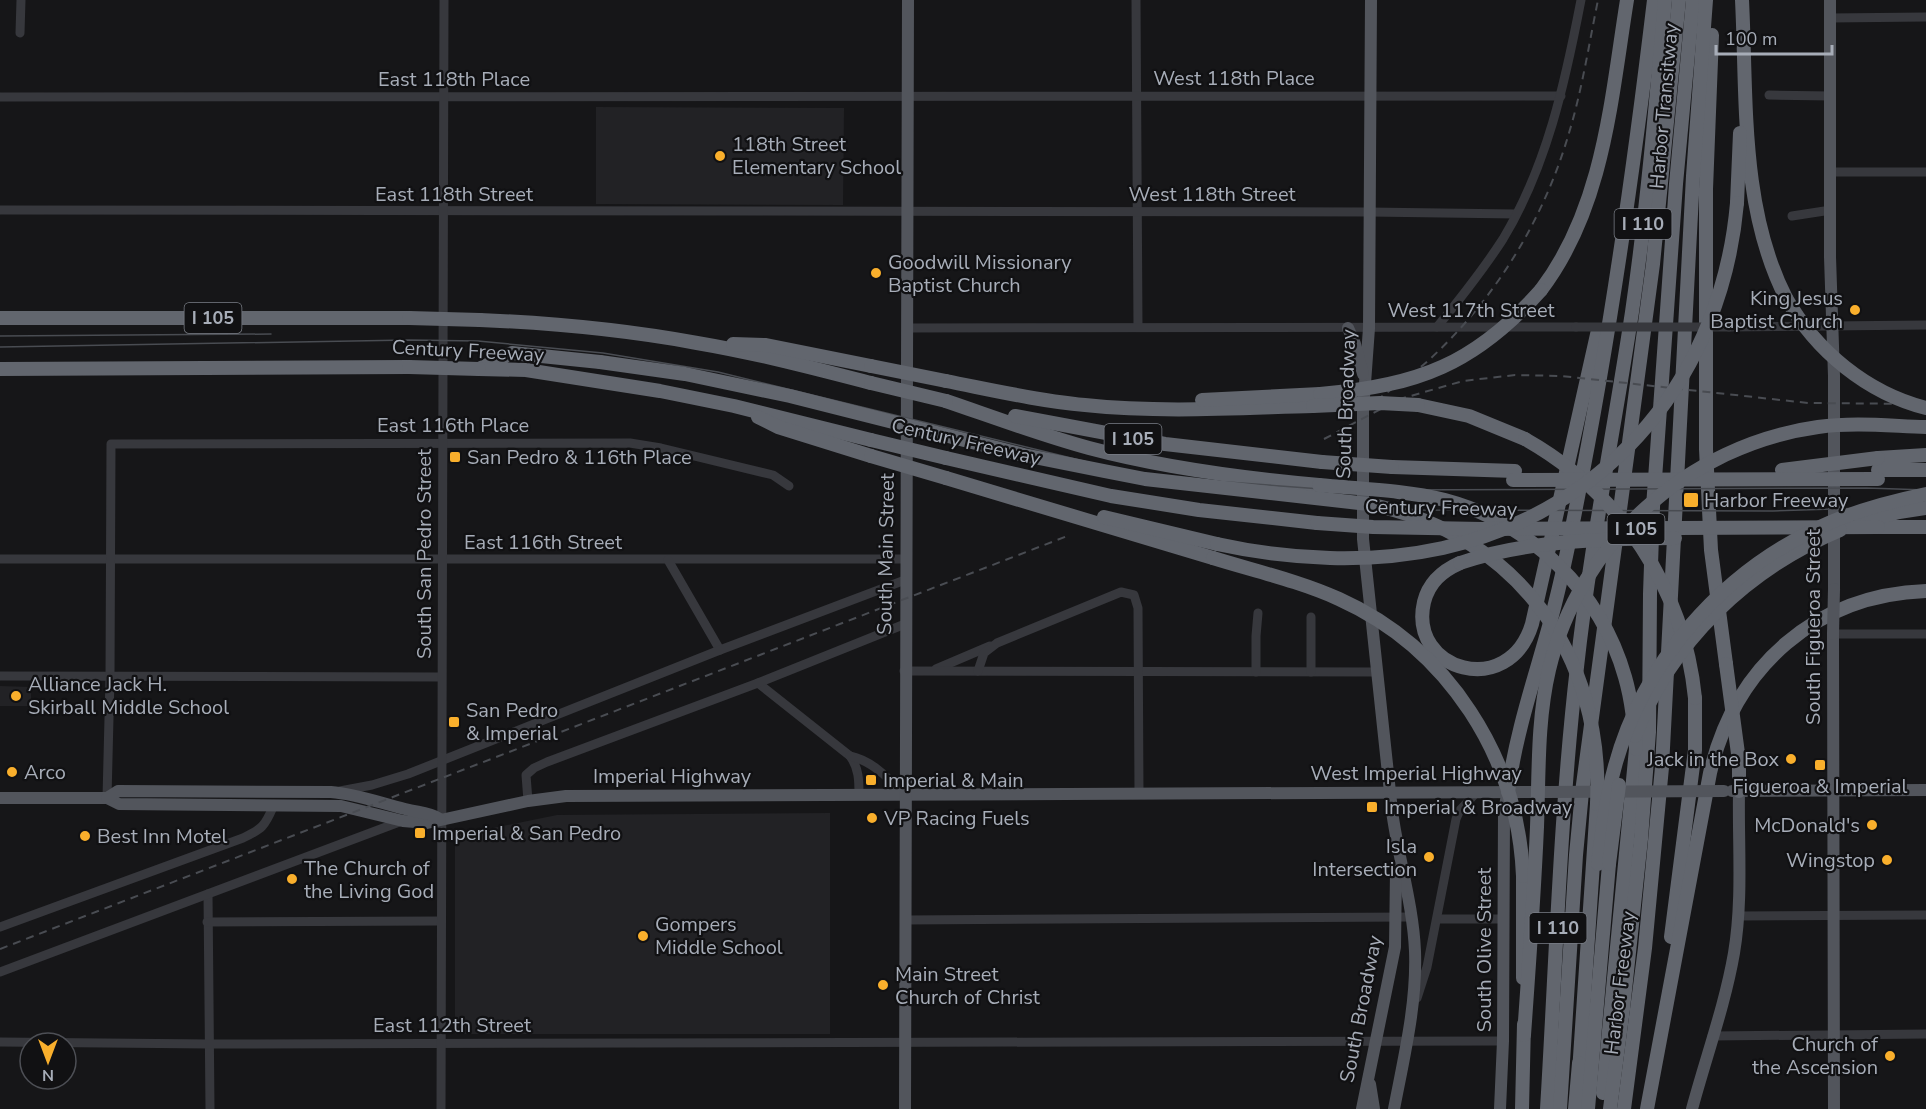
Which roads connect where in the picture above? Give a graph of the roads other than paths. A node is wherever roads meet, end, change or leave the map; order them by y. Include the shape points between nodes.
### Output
1 (21, 0) edge
2 (444, 0) edge
3 (908, 0) edge
4 (1136, 0) edge
5 (1371, 0) edge
6 (1581, 0) edge
7 (1627, 0) edge
8 (1654, 0) edge
9 (1665, 0) edge
10 (1678, 0) edge
11 (1693, 0) edge
12 (1706, 0) edge
13 (1713, 0) edge
14 (1741, 0) edge
15 (1830, 0) edge
16 (1830, 18) junction
17 (1926, 18) edge
18 (20, 33) dead end
19 (1769, 95) dead end
20 (1370, 96) junction
21 (1561, 96) junction
22 (1831, 96) junction
23 (0, 97) edge
24 (444, 97) junction
25 (908, 97) junction
26 (1136, 97) junction
27 (1831, 172) junction
28 (1926, 172) edge
29 (1626, 202) junction
30 (0, 210) edge
31 (1831, 210) junction
32 (443, 212) junction
33 (1139, 212) junction
34 (1370, 212) junction
35 (908, 213) junction
36 (1516, 214) junction
37 (1792, 216) dead end
38 (0, 318) edge
39 (1926, 325) edge
40 (1833, 326) junction
41 (1138, 327) junction
42 (1437, 327) junction
43 (908, 328) junction
44 (1348, 328) junction
45 (1369, 328) junction
46 (698, 343) junction
47 (0, 369) edge
48 (479, 369) junction
49 (1365, 381) junction
50 (1316, 400) junction
51 (946, 401) junction
52 (734, 406) junction
53 (1926, 408) edge
54 (1926, 428) edge
55 (442, 442) junction
56 (1926, 455) edge
57 (1878, 469) junction
58 (1926, 470) edge
59 (1514, 476) junction
60 (789, 486) dead end
61 (1926, 494) edge
62 (1926, 508) edge
63 (1055, 511) junction
64 (1878, 527) junction
65 (1926, 527) edge
66 (110, 558) junction
67 (0, 559) edge
68 (905, 559) junction
69 (442, 560) junction
70 (668, 560) junction
71 (905, 580) junction
72 (1926, 591) edge
73 (1258, 614) dead end
74 (1311, 617) dead end
75 (905, 624) junction
76 (1833, 634) junction
77 (1926, 634) edge
78 (997, 643) junction
79 (720, 650) junction
80 (904, 671) junction
81 (930, 671) junction
82 (978, 671) junction
83 (1138, 671) junction
84 (1256, 672) junction
85 (1311, 672) junction
86 (1377, 672) junction
87 (0, 676) edge
88 (441, 677) junction
89 (110, 678) junction
90 (758, 683) junction
91 (850, 756) junction
92 (441, 760) junction
93 (1926, 790) edge
94 (1739, 791) junction
95 (1832, 791) junction
96 (335, 792) junction
97 (1390, 792) junction
98 (1508, 792) junction
99 (1476, 793) junction
100 (1139, 794) junction
101 (859, 795) junction
102 (905, 795) junction
103 (0, 798) edge
104 (107, 798) junction
105 (528, 801) junction
106 (273, 807) junction
107 (440, 819) junction
108 (403, 821) junction
109 (1396, 844) junction
110 (208, 894) junction
111 (1926, 915) edge
112 (1739, 916) junction
113 (1834, 916) junction
114 (1396, 917) junction
115 (1411, 917) junction
116 (1437, 919) junction
117 (1504, 919) junction
118 (905, 920) junction
119 (441, 921) junction
120 (207, 922) junction
121 (0, 927) edge
122 (0, 972) edge
123 (1413, 1011) junction
124 (1664, 1011) junction
125 (1926, 1034) edge
126 (1524, 1035) junction
127 (1835, 1035) junction
128 (1712, 1036) junction
129 (1375, 1040) junction
130 (1503, 1041) junction
131 (0, 1042) edge
132 (905, 1042) junction
133 (1406, 1042) junction
134 (440, 1043) junction
135 (209, 1044) junction
136 (1370, 1068) junction
137 (1579, 1072) junction
138 (210, 1109) edge
139 (441, 1109) edge
140 (905, 1109) edge
141 (1362, 1109) edge
142 (1374, 1109) edge
143 (1394, 1109) edge
144 (1500, 1109) edge
145 (1522, 1109) edge
146 (1547, 1109) edge
147 (1560, 1109) edge
148 (1575, 1109) edge
149 (1588, 1109) edge
150 (1602, 1109) edge
151 (1610, 1109) edge
152 (1624, 1109) edge
153 (1647, 1109) edge
154 (1692, 1109) edge
155 (1834, 1109) edge

1 - 18 street
2 - 24 street, South San Pedro Street
3 - 25 main road, South Main Street
4 - 26 street
5 - 20 main road, South Broadway
6 - 21 street
7 - 50 highway, bridge via 1609,113 1590,197 1568,250 1541,290 1490,338 1445,366 1395,384
8 - 29 highway
9 - 146 highway, I 110 via 1641,244 1575,683
10 - 147 highway, Harbor Transitway via 1653,264 1582,792
11 - 151 highway, Harbor Transitway via 1651,549 1649,732 1634,917
12 - 152 highway, Harbor Freeway / I 110 via 1662,767 1645,948
13 - 94 highway, bridge via 1706,189 1706,449 1711,550
14 - 53 highway, bridge via 1752,184 1772,268 1786,298 1811,334 1842,365 1878,389
14 - 63 highway, bridge via 1737,203 1721,293 1706,333 1665,405 1631,444 1573,492 1539,513 1468,541 1427,551 1379,556 1277,554 1105,517
15 - 16 main road, South Figueroa Street
16 - 17 street
16 - 22 main road, South Figueroa Street
19 - 22 street
20 - 21 street, West 118th Place
20 - 26 street, West 118th Place
20 - 34 main road, South Broadway
21 - 36 street via 1543,153
22 - 27 main road, South Figueroa Street
23 - 24 street, East 118th Place
24 - 25 street, East 118th Place
24 - 32 street, South San Pedro Street
25 - 26 street, West 118th Place
25 - 35 main road, South Main Street
26 - 33 street
27 - 28 street
27 - 31 main road, South Figueroa Street
29 - 64 highway, bridge via 1535,613 1526,640 1512,658 1485,669 1452,664 1435,649 1425,628 1424,606 1429,589 1443,572 1460,563 1511,551 1553,544
29 - 98 highway via 1577,502
30 - 32 street, East 118th Street
31 - 37 street
31 - 40 main road, South Figueroa Street
32 - 35 street, East 118th Street
32 - 55 street, South San Pedro Street
33 - 34 street, West 118th Street
33 - 35 street, West 118th Street
33 - 41 street
34 - 36 street, West 118th Street
34 - 45 main road, South Broadway
35 - 43 main road, South Main Street
36 - 42 street via 1503,239
38 - 46 highway, Century Freeway / I 105, bridge via 480,320 592,328
39 - 40 street, West 117th Street
40 - 42 street, West 117th Street, bridge
40 - 76 main road, South Figueroa Street, bridge
41 - 43 street, West 117th Street
41 - 44 street, West 117th Street
42 - 45 street, West 117th Street
43 - 68 main road, South Main Street
44 - 45 street, West 117th Street
44 - 49 main road
45 - 49 main road, South Broadway
46 - 50 highway, bridge via 766,345 1007,393 1157,401
46 - 51 highway, Century Freeway / I 105, bridge
47 - 48 highway, Century Freeway / I 105, bridge
48 - 52 highway, Century Freeway / I 105 via 526,370
48 - 137 highway, bridge via 512,353 686,374 1024,455 1145,479 1379,507 1432,524 1477,548 1520,585 1553,627 1575,668 1593,724 1597,793
49 - 86 main road, South Broadway via 1363,539
50 - 124 highway, bridge via 1418,405 1469,416 1525,439 1585,481 1622,520 1664,584 1690,659 1695,698 1695,750
51 - 59 highway, Century Freeway / I 105, bridge via 1128,438 1230,453
51 - 150 highway, bridge via 1088,448 1149,462 1227,476 1406,493 1446,501 1501,522 1543,551 1581,590 1609,636 1628,687 1636,749
52 - 63 highway, bridge via 778,427
52 - 64 highway, Century Freeway / I 105, bridge via 1111,495 1199,510 1317,523 1472,529
54 - 126 highway, bridge via 1817,427 1736,450 1690,473 1662,493 1625,527 1594,567 1562,628 1543,701
55 - 60 street, East 116th Place via 630,443 773,475
55 - 66 street, East 116th Place via 111,444
55 - 69 street, South San Pedro Street
56 - 57 highway
57 - 58 highway, Century Freeway / I 105
57 - 59 highway, bridge
57 - 59 highway, Century Freeway / I 105, bridge
61 - 137 highway, bridge via 1826,524 1749,570 1694,621 1652,680 1621,747 1605,811
62 - 149 highway, bridge via 1842,529 1797,550 1756,577 1722,605 1693,637 1652,699 1626,760 1615,811
63 - 126 highway, bridge via 1323,592 1370,615 1430,661 1473,715 1490,745 1514,809 1523,876
64 - 65 highway, Century Freeway / I 105
66 - 67 street, East 116th Street
66 - 69 street, East 116th Street
66 - 89 street
68 - 70 street, East 116th Street
68 - 71 main road, South Main Street
69 - 70 street, East 116th Street
69 - 88 street, South San Pedro Street
70 - 79 street
71 - 75 main road, South Main Street
71 - 79 street
72 - 124 highway via 1863,601 1816,621 1774,653 1742,693 1725,723 1714,756
73 - 84 street
74 - 85 street
75 - 80 main road, South Main Street
75 - 90 street
76 - 77 street
76 - 95 main road, South Figueroa Street
78 - 81 street
78 - 82 street via 984,653
78 - 83 street via 1121,592 1134,595 1138,608
79 - 92 street
80 - 81 street
80 - 102 main road, South Main Street
81 - 82 street
82 - 83 street
83 - 84 street
83 - 100 street
84 - 85 street
85 - 86 street
86 - 97 main road, South Broadway
87 - 89 street
88 - 89 street
88 - 92 street, South San Pedro Street
89 - 104 street
90 - 91 street
90 - 105 street via 534,768 526,775
91 - 101 street via 858,772
91 - 102 street via 862,759 886,776
92 - 96 street via 372,785
92 - 107 street, South San Pedro Street
93 - 95 main road, West Imperial Highway
94 - 95 main road, West Imperial Highway
94 - 98 main road, West Imperial Highway, bridge
94 - 112 main road
95 - 113 main road, South Figueroa Street
96 - 104 main road, Imperial Highway via 118,791
96 - 106 main road via 312,801 278,800
96 - 107 main road, Imperial Highway via 429,812
97 - 99 main road, West Imperial Highway
97 - 100 main road, West Imperial Highway
97 - 109 main road, South Broadway
98 - 99 main road, West Imperial Highway
98 - 117 main road, South Olive Street via 1504,813
99 - 116 street via 1456,819
100 - 102 main road, West Imperial Highway
101 - 102 main road, Imperial Highway
101 - 105 main road, Imperial Highway via 566,796
102 - 118 main road, South Main Street
103 - 104 main road, Imperial Highway
104 - 106 main road, Imperial Highway via 119,804
105 - 107 main road, Imperial Highway
106 - 108 main road, Imperial Highway via 341,806
106 - 121 street via 266,824 243,838
107 - 108 main road, Imperial Highway via 428,823
107 - 119 street, South San Pedro Street
108 - 110 street
109 - 114 main road, South Broadway
109 - 115 main road, South Broadway
110 - 120 street
110 - 122 street
111 - 113 street
112 - 113 street
112 - 128 main road via 1734,953
113 - 127 main road, South Figueroa Street
114 - 115 street
114 - 118 street
114 - 129 main road, South Broadway via 1388,989
115 - 123 main road, South Broadway via 1415,949
116 - 117 street
116 - 123 street
117 - 130 main road, South Olive Street
118 - 132 main road, South Main Street
119 - 120 street
119 - 134 street, South San Pedro Street
120 - 135 street
123 - 133 main road, South Broadway
124 - 153 highway
125 - 127 street
126 - 145 highway
127 - 128 street
127 - 155 main road, South Figueroa Street
128 - 154 main road
129 - 132 street, East 112th Street
129 - 133 street, East 112th Street
129 - 136 main road, South Broadway
130 - 133 street, East 112th Street
130 - 144 main road, South Olive Street
131 - 135 street, East 112th Street
132 - 134 street, East 112th Street
132 - 140 main road, South Main Street
133 - 143 main road, South Broadway
134 - 135 street, East 112th Street
134 - 139 street, South San Pedro Street
135 - 138 street
136 - 141 main road, South Broadway
136 - 142 main road
137 - 148 highway

